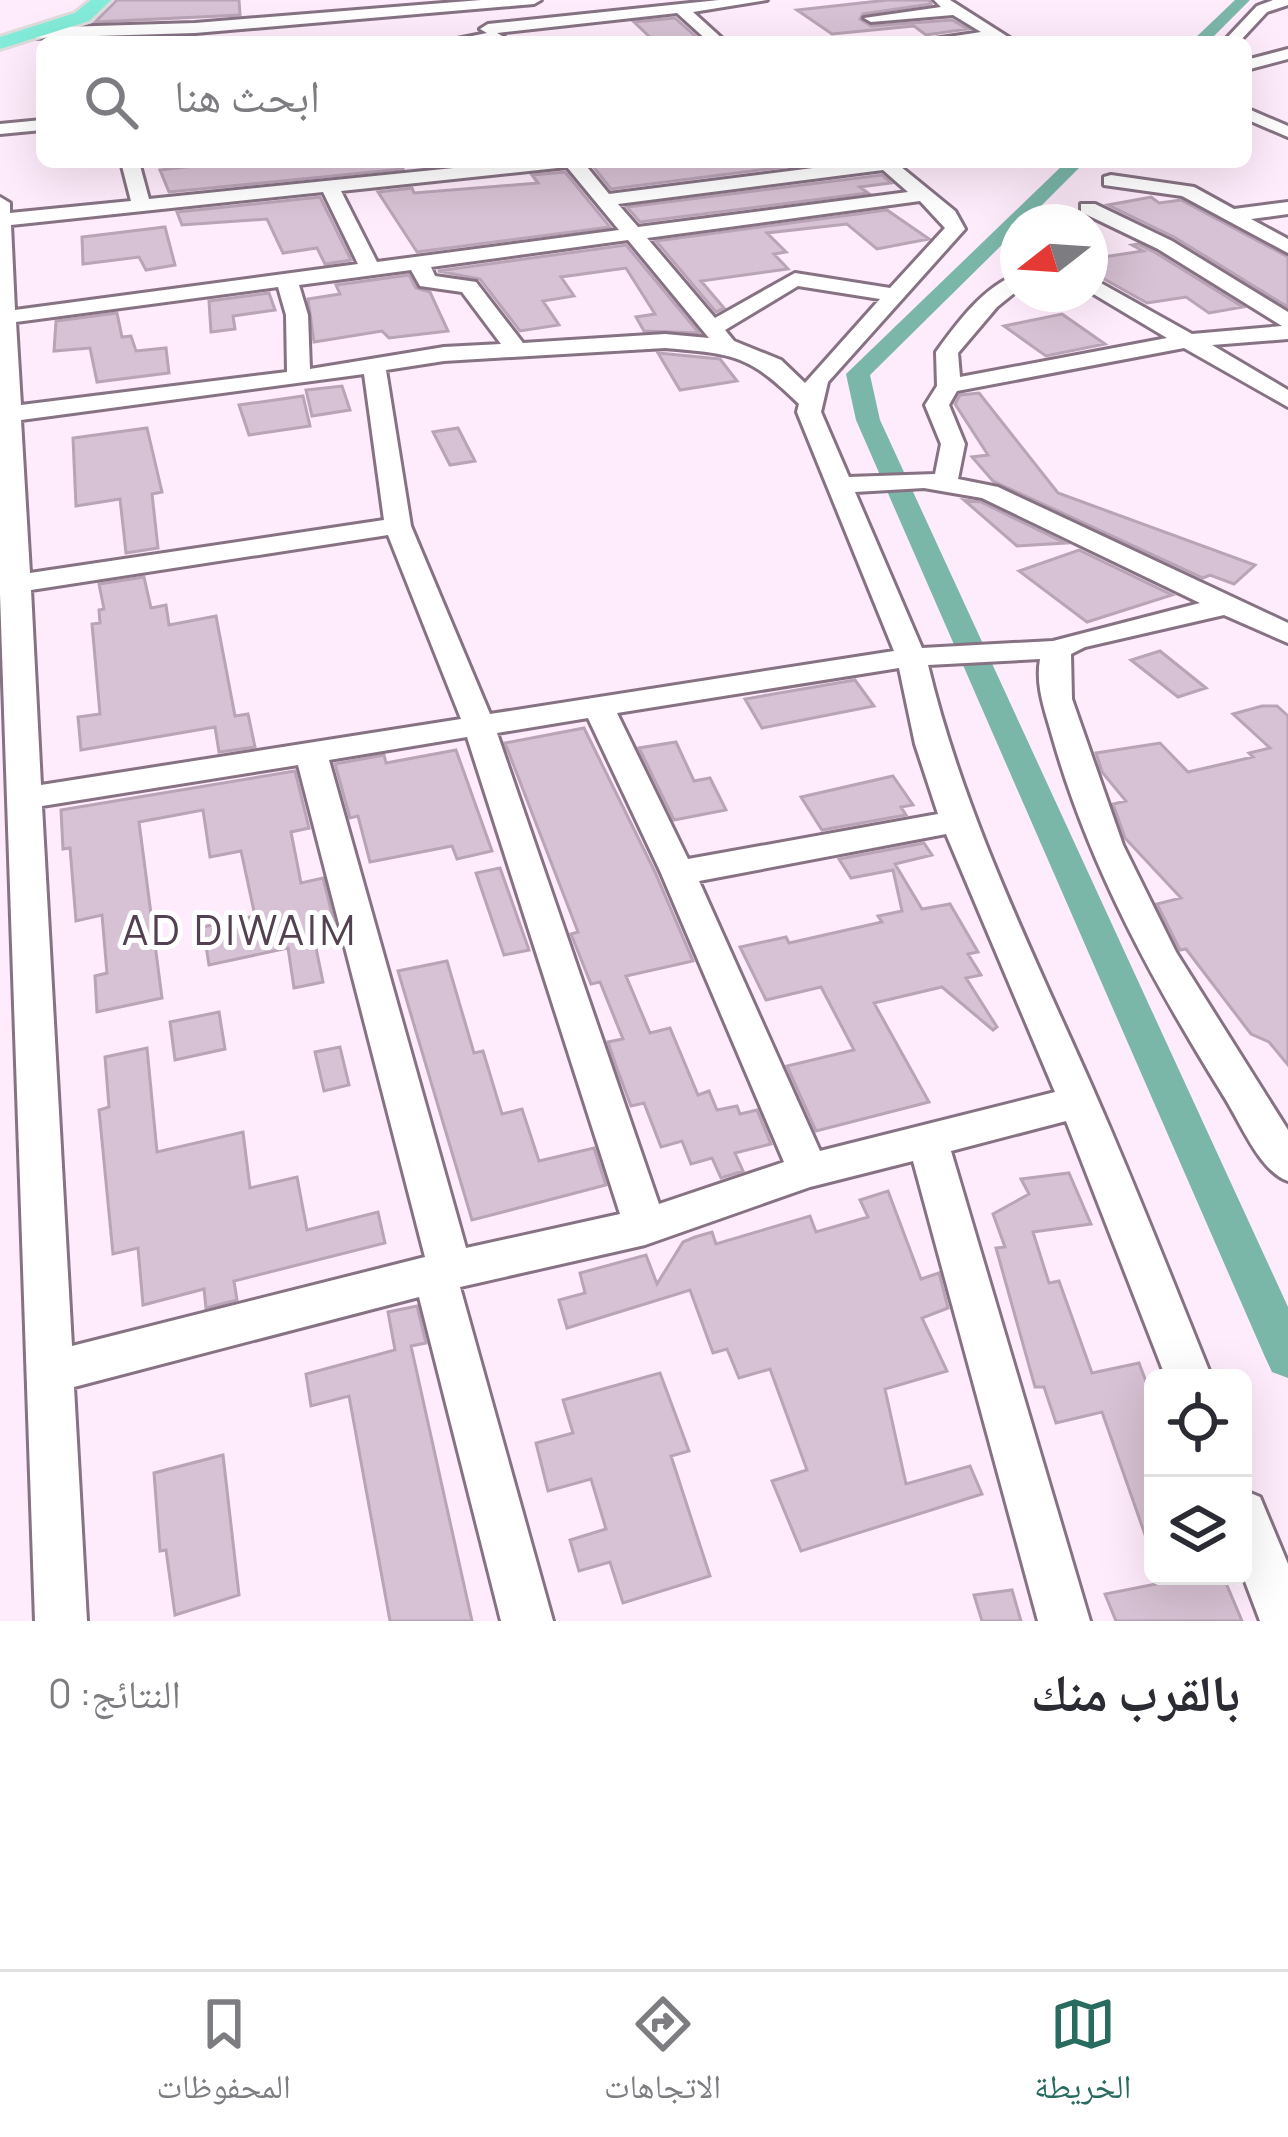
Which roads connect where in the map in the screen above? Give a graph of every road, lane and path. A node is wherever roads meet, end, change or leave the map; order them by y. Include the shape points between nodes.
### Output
1 (102, 0) edge
2 (533, 0) edge
3 (760, 0) edge
4 (940, 0) edge
5 (1287, 0) edge
6 (516, 1) edge
7 (714, 2) edge
8 (469, 6) junction
9 (680, 8) junction
10 (956, 10) junction
11 (605, 15) edge
12 (76, 19) junction
13 (887, 30) dead end
14 (198, 35) edge
15 (104, 36) edge
16 (151, 36) edge
17 (495, 36) edge
18 (709, 36) edge
19 (997, 36) edge
20 (1237, 36) edge
21 (9, 42) edge
22 (1288, 54) edge
23 (1252, 63) edge
24 (1252, 115) edge
25 (1288, 120) edge
26 (1267, 123) junction
27 (36, 126) edge
28 (0, 129) edge
29 (1288, 132) edge
30 (132, 168) edge
31 (353, 168) edge
32 (458, 168) edge
33 (575, 168) edge
34 (847, 168) edge
35 (891, 168) edge
36 (1121, 168) edge
37 (1111, 181) junction
38 (361, 184) junction
39 (330, 187) junction
40 (925, 195) junction
41 (604, 200) junction
42 (0, 203) edge
43 (1091, 204) edge
44 (142, 207) junction
45 (1288, 208) edge
46 (1234, 215) junction
47 (2, 220) edge
48 (1108, 224) edge
49 (629, 233) junction
50 (1288, 247) edge
51 (418, 262) junction
52 (370, 268) junction
53 (287, 281) junction
54 (1000, 293) edge
55 (1108, 294) edge
56 (896, 295) junction
57 (5, 300) edge
58 (1286, 322) edge
59 (719, 337) junction
60 (1185, 341) junction
61 (516, 348) junction
62 (374, 364) junction
63 (298, 377) junction
64 (949, 386) junction
65 (809, 400) junction
66 (1288, 400) edge
67 (6, 414) edge
68 (934, 483) junction
69 (847, 485) junction
70 (398, 526) junction
71 (9, 584) edge
72 (1233, 604) junction
73 (1288, 634) edge
74 (1058, 649) junction
75 (920, 656) junction
76 (597, 704) junction
77 (479, 726) junction
78 (310, 750) junction
79 (24, 798) junction
80 (957, 821) junction
81 (678, 873) junction
82 (1078, 1102) junction
83 (928, 1142) junction
84 (1288, 1164) edge
85 (808, 1171) junction
86 (645, 1227) junction
87 (442, 1272) junction
88 (1185, 1369) edge
89 (51, 1372) junction
90 (1252, 1536) edge
91 (61, 1621) edge
92 (526, 1621) edge
93 (1064, 1621) edge
94 (1286, 1621) edge

1 - 12 main road
2 - 6 street
3 - 7 street
4 - 10 street
5 - 20 street via 1262,9
6 - 8 street
7 - 9 street
8 - 14 street
8 - 17 street
9 - 11 street
9 - 18 street
10 - 13 street via 864,14
10 - 19 street
11 - 17 street
12 - 15 street via 99,22
12 - 21 main road
14 - 16 street
22 - 23 street
24 - 26 street
25 - 26 street
26 - 29 street
27 - 28 street
30 - 44 street
31 - 38 street
32 - 38 street
33 - 41 street
34 - 41 street
35 - 40 street
36 - 37 street
37 - 43 street
37 - 46 street via 1173,186
38 - 39 street
39 - 44 street via 254,186
39 - 52 street
40 - 49 street
40 - 56 street via 955,230
41 - 49 street
42 - 47 street
44 - 47 street
45 - 46 street
46 - 50 street
47 - 57 street
48 - 58 street via 1165,245
49 - 51 street
49 - 59 street
51 - 52 street
51 - 61 street via 427,282 469,286
52 - 53 street
53 - 57 street
53 - 63 street via 297,315
54 - 64 street via 947,352
55 - 60 street
56 - 59 street via 790,280
56 - 65 street via 817,380
57 - 67 street
58 - 60 street
59 - 61 street
59 - 65 street via 773,365
60 - 64 street
60 - 66 street
61 - 62 street
62 - 63 street
62 - 70 street
63 - 67 street
64 - 68 street via 937,405 956,457
65 - 69 street via 813,425
67 - 71 street
68 - 69 street
68 - 72 street via 989,492
69 - 75 street
70 - 71 street
70 - 77 street
71 - 79 street
72 - 73 street
72 - 74 street
74 - 75 street
74 - 84 street via 1052,676 1083,796 1159,961
75 - 76 street
75 - 80 street via 931,744
76 - 77 street
76 - 81 street
77 - 78 street
77 - 86 street
78 - 79 street
78 - 87 street
79 - 89 street
80 - 81 street
80 - 82 street
81 - 85 street
82 - 83 street
82 - 88 street
83 - 85 street
83 - 93 street
85 - 86 street
86 - 87 street
87 - 89 street
87 - 92 street
89 - 91 street
90 - 94 street

